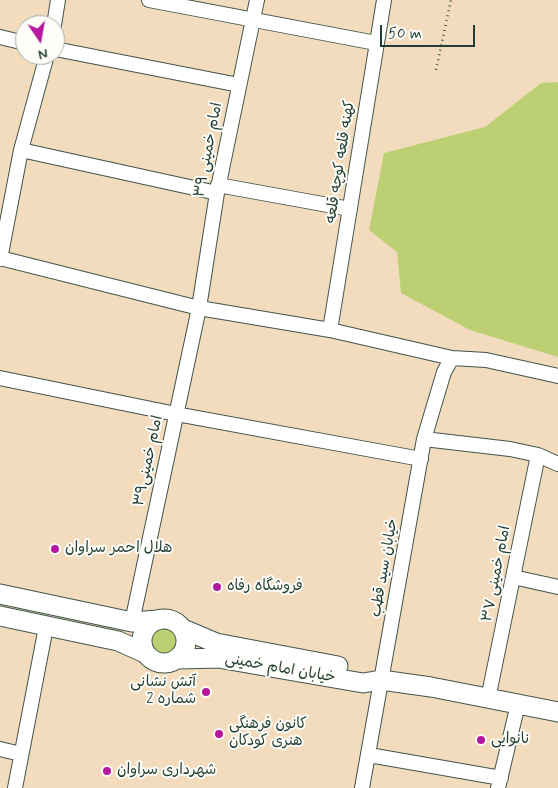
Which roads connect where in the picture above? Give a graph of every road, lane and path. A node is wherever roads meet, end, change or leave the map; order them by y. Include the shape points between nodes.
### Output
1 (58, 0) edge
2 (149, 0) edge
3 (257, 0) edge
4 (384, 0) edge
5 (451, 0) edge
6 (181, 3) edge
7 (56, 15) edge
8 (253, 19) junction
9 (0, 37) edge
10 (15, 41) edge
11 (376, 43) junction
12 (65, 51) edge
13 (44, 65) edge
14 (436, 70) dead end
15 (240, 85) junction
16 (21, 150) junction
17 (218, 189) junction
18 (350, 208) junction
19 (0, 258) edge
20 (199, 308) junction
21 (330, 330) junction
22 (452, 358) junction
23 (558, 376) edge
24 (0, 378) edge
25 (176, 414) junction
26 (424, 439) junction
27 (538, 455) junction
28 (421, 459) junction
29 (558, 464) edge
30 (513, 577) junction
31 (558, 587) edge
32 (0, 594) edge
33 (0, 616) edge
34 (158, 620) junction
35 (132, 622) junction
36 (46, 627) junction
37 (183, 629) junction
38 (145, 653) junction
39 (178, 660) junction
40 (381, 680) junction
41 (488, 699) junction
42 (518, 704) junction
43 (558, 712) edge
44 (0, 749) edge
45 (21, 754) junction
46 (369, 755) junction
47 (500, 783) edge
48 (15, 788) edge
49 (362, 788) edge

1 - 7 street
2 - 6 street
3 - 8 street, امام خمینی ۳۹
4 - 11 street, کهنه قلعه کوچه قلعه
5 - 14 path
6 - 8 street
8 - 11 street
8 - 15 street, امام خمینی ۳۹
9 - 10 street
11 - 18 street, کهنه قلعه کوچه قلعه
12 - 15 street
13 - 16 street
15 - 17 street, امام خمینی ۳۹
16 - 17 street
16 - 19 street
17 - 18 street
17 - 20 street, امام خمینی ۳۹
18 - 21 street, کهنه قلعه کوچه قلعه
19 - 20 street
20 - 21 street
20 - 25 street, امام خمینی۳۹
21 - 22 street
22 - 23 street via 486,360
22 - 26 street, خیابان سید قطب via 444,372
24 - 25 street
25 - 28 street
25 - 35 street, امام خمینی۳۹
26 - 27 street
26 - 28 street, خیابان سید قطب
27 - 29 street
27 - 30 street, امام خمینی ۳۷
28 - 40 street, خیابان سید قطب
30 - 31 street
30 - 41 street, امام خمینی ۳۷
32 - 35 main road
33 - 36 main road
34 - 35 main road
34 - 37 main road via 172,620
34 - 38 main road via 143,634
36 - 38 main road via 118,641
36 - 45 street
37 - 39 main road via 186,649
37 - 40 main road, خیابان امام خمینی via 216,642 366,672
38 - 39 main road via 159,663
39 - 40 main road, خیابان امام خمینی via 218,658 363,683
40 - 41 main road, خیابان امام خمینی
40 - 46 street, خیابان سید قطب
41 - 42 main road, خیابان امام خمینی
42 - 43 main road, خیابان امام خمینی
42 - 47 street
44 - 45 street
45 - 48 street
46 - 47 street
46 - 49 street, خیابان سید قطب

